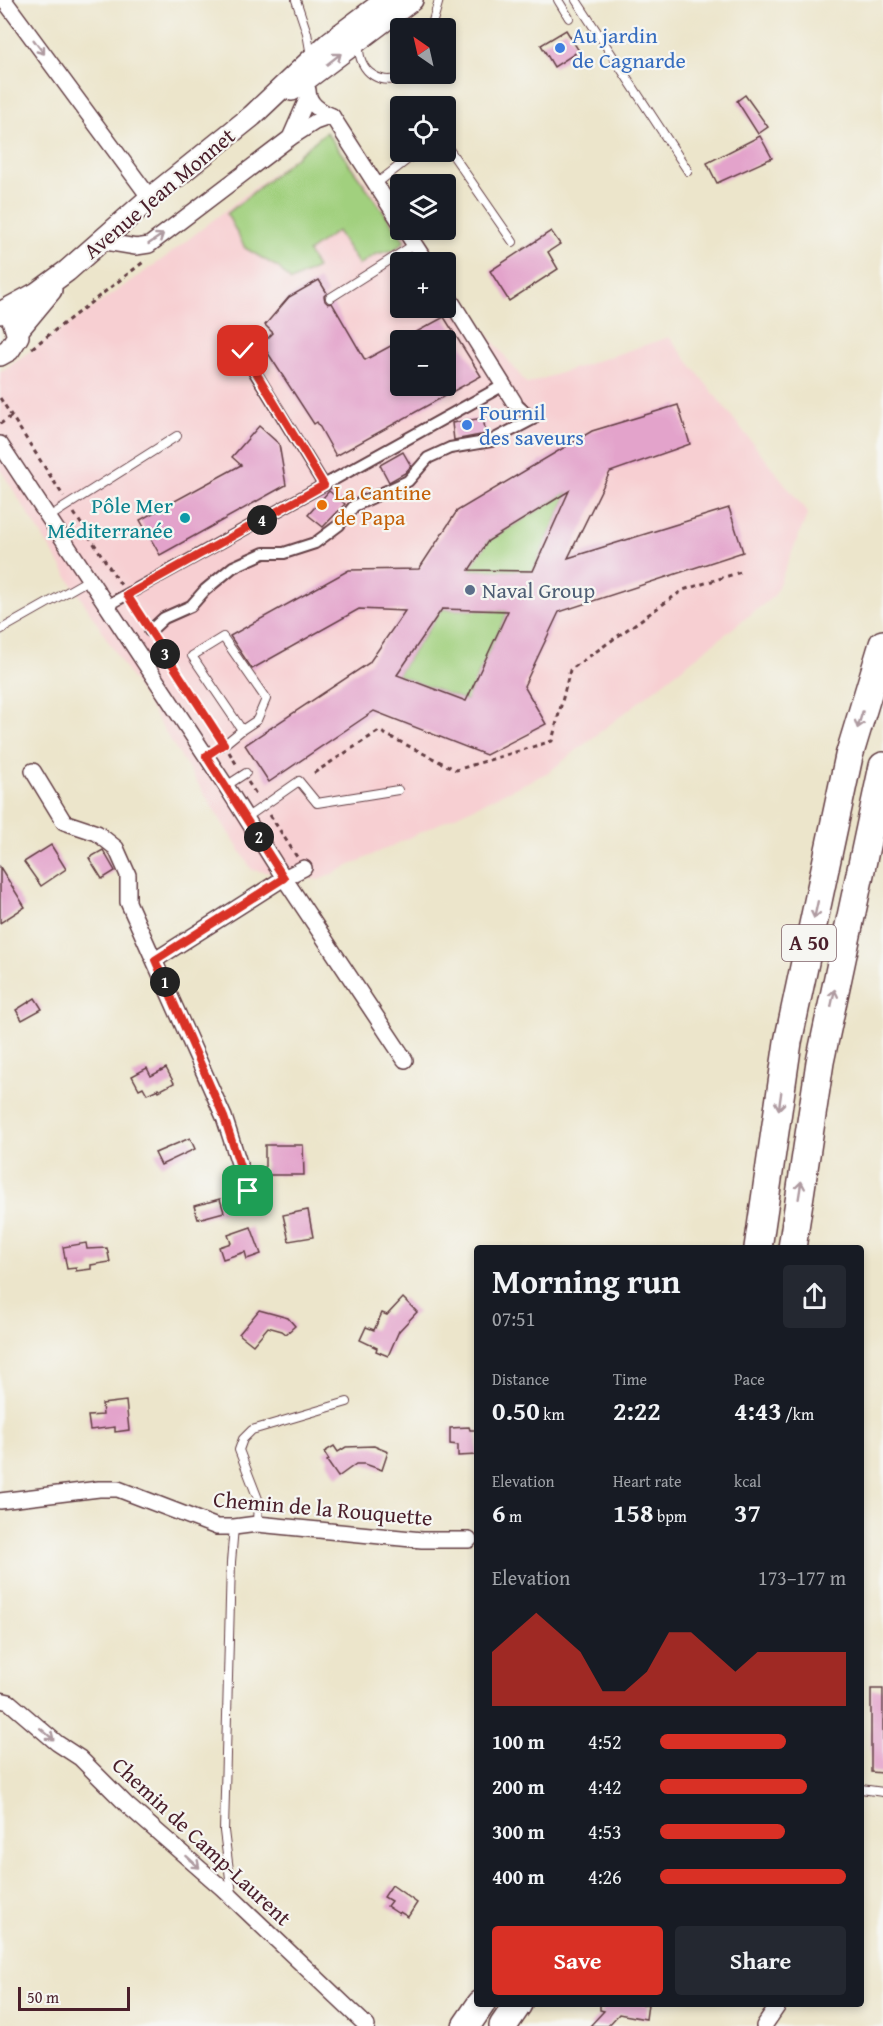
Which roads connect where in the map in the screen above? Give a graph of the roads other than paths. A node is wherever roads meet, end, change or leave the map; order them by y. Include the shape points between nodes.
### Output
1 (4, 0) edge
2 (296, 0) edge
3 (386, 0) edge
4 (397, 0) edge
5 (412, 0) edge
6 (439, 0) edge
7 (558, 0) edge
8 (576, 0) edge
9 (434, 18) edge
10 (569, 18) dead end
11 (360, 40) junction
12 (311, 58) junction
13 (390, 81) edge
14 (308, 88) junction
15 (252, 116) junction
16 (332, 116) junction
17 (290, 138) junction
18 (456, 159) edge
19 (404, 162) edge
20 (688, 171) dead end
21 (376, 184) junction
22 (150, 198) junction
23 (390, 206) edge
24 (412, 240) edge
25 (100, 241) junction
26 (513, 242) dead end
27 (415, 244) junction
28 (420, 252) edge
29 (67, 271) junction
30 (330, 298) dead end
31 (456, 309) edge
32 (0, 313) edge
33 (17, 331) junction
34 (243, 351) dead end
35 (0, 355) edge
36 (504, 385) junction
37 (514, 402) joint
38 (177, 436) dead end
39 (0, 444) edge
40 (324, 485) junction
41 (49, 517) junction
42 (90, 579) junction
43 (108, 605) junction
44 (0, 630) edge
45 (150, 631) road end
46 (883, 644) edge
47 (242, 730) junction
48 (206, 756) junction
49 (883, 766) edge
50 (33, 771) dead end
51 (246, 773) dead end
52 (226, 786) junction
53 (398, 790) dead end
54 (246, 818) junction
55 (304, 868) dead end
56 (284, 878) junction
57 (155, 960) junction
58 (405, 1060) dead end
59 (248, 1191) dead end
60 (758, 1245) edge
61 (792, 1245) edge
62 (347, 1402) dead end
63 (0, 1501) edge
64 (257, 1524) junction
65 (234, 1527) junction
66 (469, 1540) dead end
67 (0, 1700) edge
68 (864, 1789) edge
69 (883, 1792) edge
70 (233, 1899) junction
71 (479, 2007) edge
72 (517, 2007) edge
73 (777, 2007) edge
74 (366, 2026) edge
75 (466, 2026) edge
76 (503, 2026) edge
77 (764, 2026) edge

1 -> 22 street
2 - 12 lane
3 - 12 main road, Avenue Jean Monnet
4 - 11 lane via 367,22
5 - 11 main road, Avenue Jean Monnet
6 - 9 lane
7 - 10 lane
8 - 20 lane
11 - 13 lane via 361,63 380,79
14 -> 11 main road, Avenue Jean Monnet
12 - 14 street
12 - 15 main road, Avenue Jean Monnet
14 - 15 main road, Avenue Jean Monnet
14 - 16 street via 315,106
14 - 17 street
15 - 22 main road, Avenue Jean Monnet
16 - 17 street
16 - 21 street
25 -> 17 street via 136,247 149,245
18 - 26 lane
19 - 21 lane
21 - 23 street
22 - 25 main road, Avenue Jean Monnet
24 - 27 street
25 - 29 main road, Avenue Jean Monnet
27 - 28 street
27 - 30 lane
29 - 32 main road, Avenue Jean Monnet
29 - 33 main road, Avenue Jean Monnet
31 - 36 street
32 - 33 main road via 12,318
33 - 35 main road, Avenue Jean Monnet via 14,345
34 - 40 street
36 - 37 street
36 - 40 street
37 - 45 street via 533,418 491,441 450,448 428,458 408,481 354,506 339,525 315,543 284,553 264,553 233,567 191,606 164,618
38 - 41 lane
39 - 41 street
40 - 43 street
41 - 42 street
42 - 43 street
42 - 44 lane
43 - 48 street
46 -> 60 highway, A 50 via 849,756 788,1042
47 - 47 lane via 257,720 267,699 223,637 192,657
47 - 48 lane
48 - 52 street
61 -> 49 highway, A 50 via 820,1062
50 - 57 street via 64,822 97,833 116,848 128,875 128,903
51 - 52 lane
52 - 54 street
53 - 54 lane via 317,803 299,781
54 - 56 street
55 - 56 street
56 - 57 street
56 - 58 street
57 - 59 street via 224,1117
62 - 64 lane via 252,1430 243,1439 239,1450 258,1499
63 - 65 street, Chemin de la Rouquette via 118,1489 217,1527
64 - 65 street, Chemin de la Rouquette
64 - 66 street, Chemin de la Rouquette via 422,1540
65 - 70 lane via 224,1831
67 -> 70 street, Chemin de Camp-Laurent via 9,1702 80,1758
68 - 69 lane
70 - 74 street, Chemin de Camp-Laurent
71 - 75 highway
72 - 76 highway
73 - 77 street

